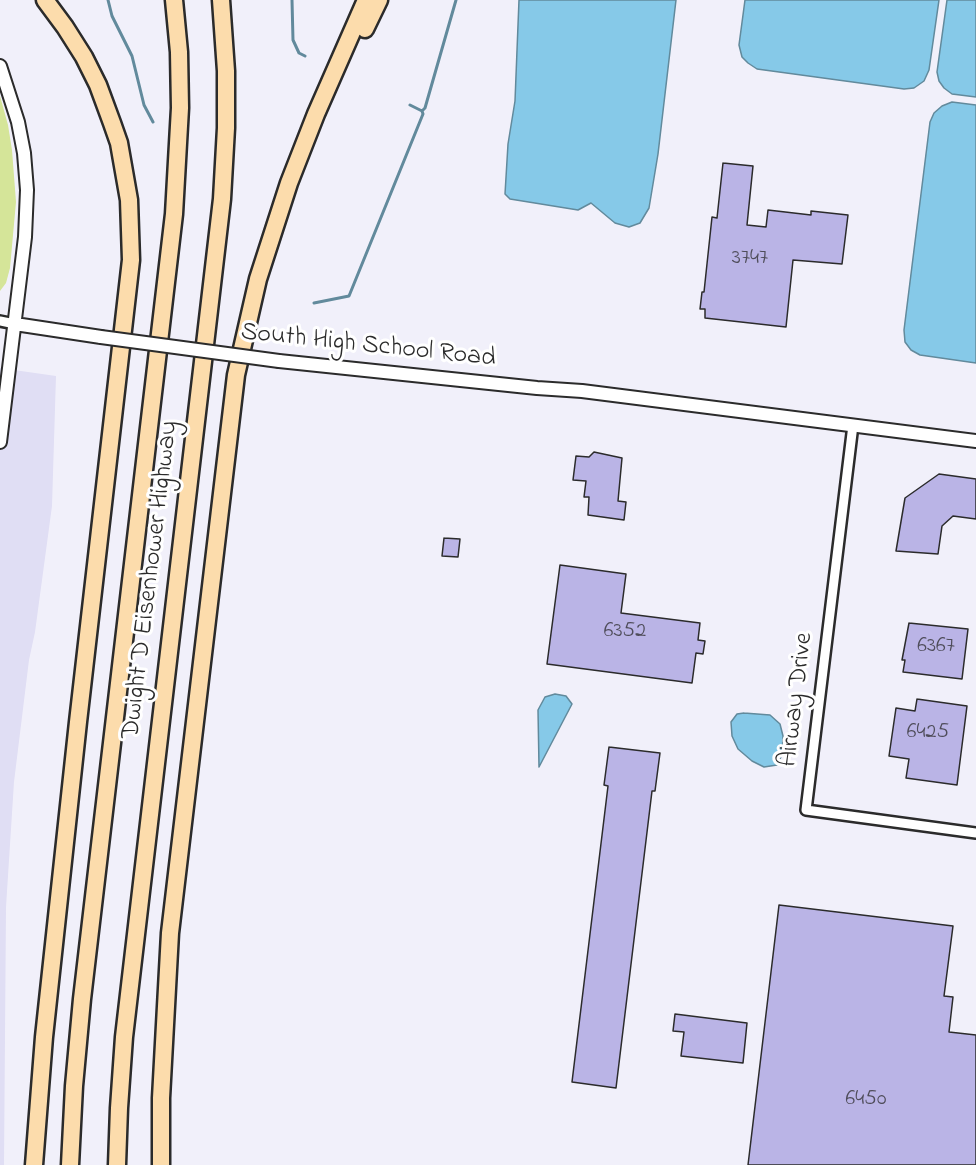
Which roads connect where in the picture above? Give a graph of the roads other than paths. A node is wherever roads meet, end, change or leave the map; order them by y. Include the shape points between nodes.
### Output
1 (45, 0) edge
2 (174, 0) edge
3 (220, 0) edge
4 (366, 0) edge
5 (379, 0) edge
6 (0, 66) edge
7 (274, 227) junction
8 (0, 321) edge
9 (15, 324) junction
10 (853, 424) junction
11 (976, 441) edge
12 (0, 442) edge
13 (976, 833) edge
14 (34, 1165) edge
15 (70, 1165) edge
16 (117, 1165) edge
17 (161, 1165) edge

1 - 14 highway via 84,57 119,143 129,200 131,260 76,733
2 - 15 highway, Dwight D Eisenhower Highway via 180,99 174,214 81,1009
3 - 16 highway, Dwight D Eisenhower Highway via 226,71 222,199 124,1036
4 - 7 highway via 306,137
5 - 7 highway
6 - 9 street via 18,122 27,179 27,222
7 - 17 highway via 236,375 205,628 170,933 160,1098
8 - 9 street
9 - 10 street, South High School Road, bridge via 279,361 582,391
9 - 12 street
10 - 11 street, South High School Road
10 - 13 street, Airway Drive via 806,810

